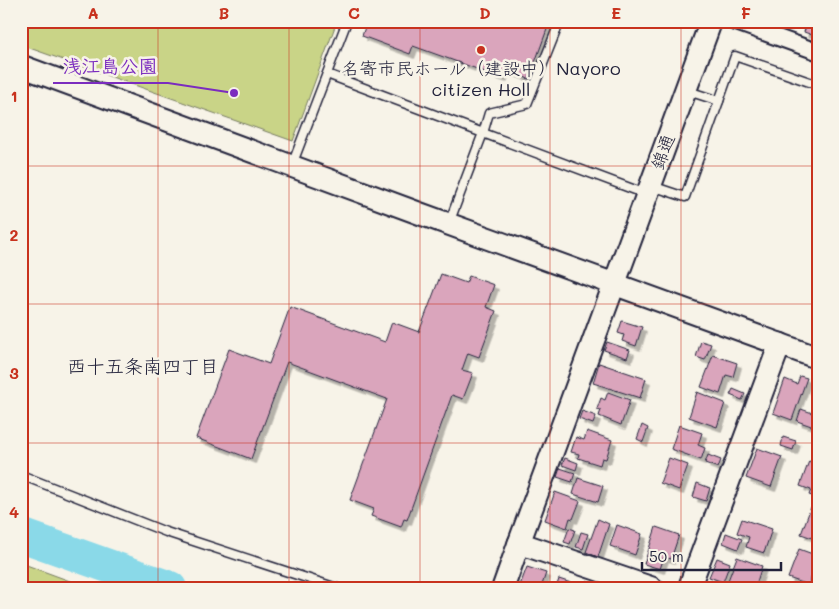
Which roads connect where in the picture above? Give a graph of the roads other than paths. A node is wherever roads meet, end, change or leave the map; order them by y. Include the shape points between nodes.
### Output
1 (347, 21) edge
2 (560, 21) edge
3 (711, 21) edge
4 (732, 21) edge
5 (818, 52) edge
6 (21, 66) edge
7 (327, 74) junction
8 (818, 85) edge
9 (686, 90) junction
10 (719, 101) junction
11 (483, 133) junction
12 (292, 165) junction
13 (649, 190) junction
14 (449, 224) junction
15 (616, 284) junction
16 (780, 344) junction
17 (818, 358) edge
18 (21, 474) edge
19 (519, 543) junction
20 (337, 588) edge
21 (503, 588) edge
22 (652, 588) edge
23 (689, 588) edge

1 - 7 lane
2 - 11 lane via 527,104 489,113
3 - 9 street, 錦通
4 - 5 street
6 - 12 street
7 - 11 lane
7 - 12 lane
8 - 10 lane via 734,56
9 - 10 lane
9 - 13 street, 錦通
10 - 13 lane via 685,197
11 - 13 lane
11 - 14 lane
12 - 14 street
13 - 15 street, 錦通
14 - 15 street
15 - 16 street
15 - 19 street, 錦通
16 - 17 street
16 - 23 street
18 - 20 lane via 166,532
19 - 21 street, 錦通
19 - 22 street

